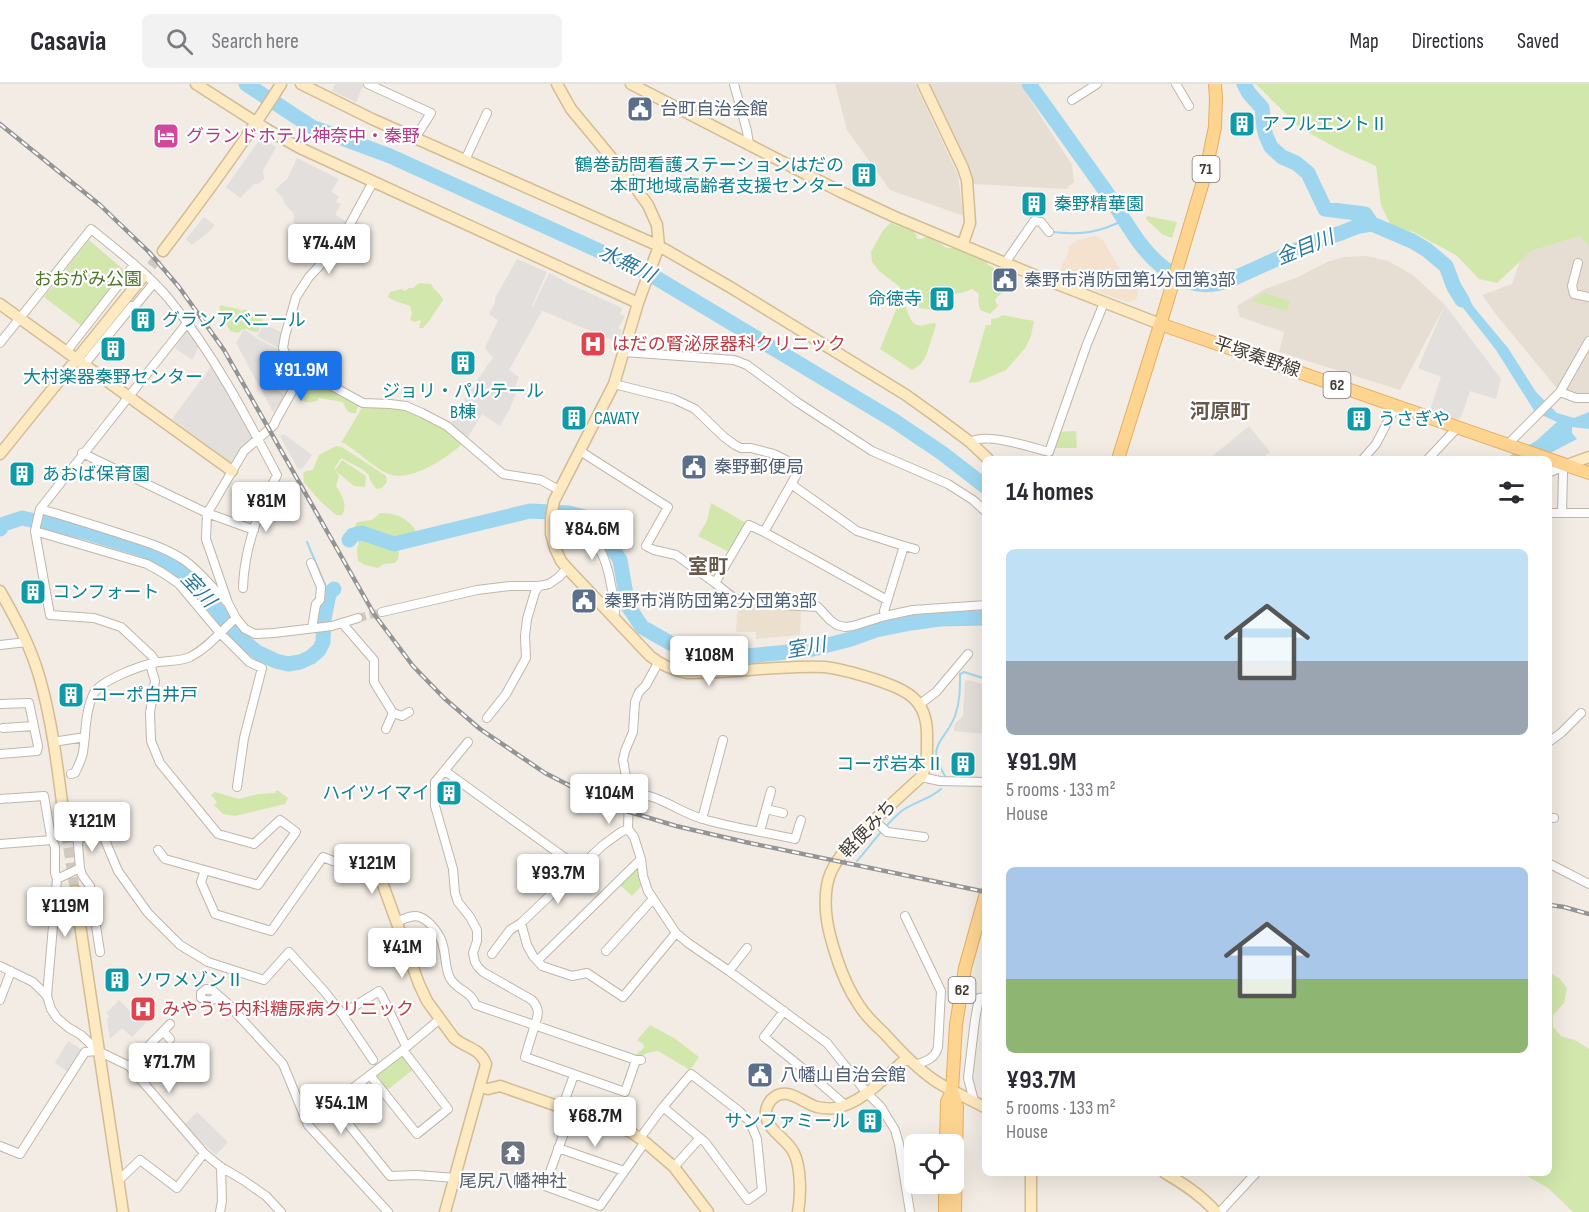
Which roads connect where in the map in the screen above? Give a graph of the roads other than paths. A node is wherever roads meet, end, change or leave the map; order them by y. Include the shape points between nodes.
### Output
1 (196, 84) edge
2 (281, 84) edge
3 (301, 84) edge
4 (368, 84) edge
5 (557, 84) edge
6 (631, 84) edge
7 (734, 84) edge
8 (923, 84) edge
9 (1097, 84) edge
10 (1176, 84) edge
11 (1215, 84) edge
12 (1072, 100) dead end
13 (1190, 106) dead end
14 (487, 113) dead end
15 (259, 119) junction
16 (415, 138) junction
17 (749, 145) junction
18 (465, 160) junction
19 (373, 182) junction
20 (1049, 232) dead end
21 (963, 244) junction
22 (658, 248) junction
23 (163, 251) tunnel mouth
24 (1578, 262) dead end
25 (1005, 263) junction
26 (134, 265) junction
27 (142, 278) tunnel mouth
28 (153, 284) junction
29 (1589, 297) edge
30 (639, 301) junction
31 (1104, 303) junction
32 (0, 304) edge
33 (20, 318) junction
34 (187, 324) junction
35 (1160, 324) junction
36 (1589, 341) edge
37 (0, 343) edge
38 (66, 352) junction
39 (624, 352) junction
40 (80, 362) junction
41 (303, 372) junction
42 (614, 384) junction
43 (1559, 394) junction
44 (128, 396) junction
45 (1589, 398) edge
46 (1396, 406) junction
47 (1458, 427) junction
48 (258, 440) junction
49 (970, 442) junction
50 (1511, 445) junction
51 (580, 451) junction
52 (82, 453) junction
53 (0, 454) edge
54 (985, 456) edge
55 (1119, 456) edge
56 (1366, 456) edge
57 (1431, 456) edge
58 (1536, 456) edge
59 (1589, 457) edge
60 (1559, 466) edge
61 (231, 471) junction
62 (1589, 472) edge
63 (791, 484) junction
64 (559, 490) junction
65 (982, 509) edge
66 (40, 510) junction
67 (207, 513) junction
68 (1552, 513) edge
69 (1563, 513) junction
70 (1589, 513) edge
71 (551, 518) junction
72 (35, 530) junction
73 (254, 530) junction
74 (764, 531) junction
75 (904, 546) junction
76 (915, 549) dead end
77 (311, 563) dead end
78 (567, 568) junction
79 (715, 583) junction
80 (539, 586) junction
81 (243, 588) dead end
82 (0, 591) edge
83 (887, 600) junction
84 (228, 603) junction
85 (982, 605) edge
86 (382, 612) tunnel mouth
87 (885, 616) junction
88 (614, 617) junction
89 (236, 618) junction
90 (358, 618) tunnel mouth
91 (342, 622) junction
92 (315, 628) junction
93 (221, 632) junction
94 (27, 642) junction
95 (0, 645) edge
96 (968, 654) dead end
97 (153, 663) junction
98 (658, 663) junction
99 (920, 704) junction
100 (0, 705) edge
101 (410, 712) dead end
102 (393, 713) junction
103 (1581, 713) dead end
104 (487, 718) dead end
105 (34, 726) junction
106 (3, 728) dead end
107 (386, 729) dead end
108 (85, 737) junction
109 (723, 740) dead end
110 (1552, 740) edge
111 (53, 742) junction
112 (468, 742) dead end
113 (0, 754) edge
114 (445, 771) junction
115 (71, 774) dead end
116 (921, 777) junction
117 (982, 783) edge
118 (237, 787) dead end
119 (771, 791) dead end
120 (629, 794) junction
121 (0, 799) edge
122 (766, 808) junction
123 (783, 813) dead end
124 (702, 819) junction
125 (801, 820) dead end
126 (881, 826) junction
127 (628, 829) junction
128 (760, 831) junction
129 (74, 835) junction
130 (924, 837) dead end
131 (52, 840) junction
132 (0, 844) edge
133 (159, 850) dead end
134 (641, 859) junction
135 (333, 861) dead end
136 (1552, 865) edge
137 (80, 868) junction
138 (579, 868) junction
139 (205, 870) junction
140 (344, 870) dead end
141 (57, 879) junction
142 (1589, 884) edge
143 (75, 891) tunnel mouth
144 (653, 899) junction
145 (982, 907) edge
146 (905, 916) dead end
147 (397, 921) junction
148 (521, 922) junction
149 (676, 933) junction
150 (747, 948) dead end
151 (606, 951) dead end
152 (100, 952) dead end
153 (492, 954) dead end
154 (538, 960) junction
155 (0, 966) edge
156 (11, 971) junction
157 (729, 971) junction
158 (47, 996) junction
159 (219, 996) dead end
160 (982, 998) edge
161 (0, 1000) edge
162 (784, 1011) junction
163 (342, 1014) junction
164 (440, 1019) junction
165 (170, 1024) dead end
166 (536, 1025) junction
167 (163, 1032) junction
168 (170, 1039) dead end
169 (405, 1048) junction
170 (98, 1051) junction
171 (373, 1060) dead end
172 (911, 1062) junction
173 (129, 1066) junction
174 (370, 1075) junction
175 (574, 1075) junction
176 (480, 1087) junction
177 (952, 1090) junction
178 (867, 1093) junction
179 (974, 1101) junction
180 (845, 1105) junction
181 (982, 1106) edge
182 (663, 1107) junction
183 (566, 1112) junction
184 (946, 1134) edge
185 (644, 1138) junction
186 (700, 1138) junction
187 (0, 1146) edge
188 (558, 1148) junction
189 (204, 1153) junction
190 (221, 1167) junction
191 (674, 1167) junction
192 (624, 1171) junction
193 (1031, 1176) edge
194 (1170, 1176) edge
195 (1253, 1176) edge
196 (455, 1178) junction
197 (118, 1181) junction
198 (945, 1194) edge
199 (123, 1212) edge
200 (220, 1212) edge
201 (281, 1212) edge
202 (388, 1212) edge
203 (445, 1212) edge
204 (708, 1212) edge
205 (798, 1212) edge
206 (910, 1212) edge
207 (945, 1212) edge
208 (955, 1212) edge
209 (1032, 1212) edge
210 (1218, 1212) edge

1 - 15 street
2 - 15 street
3 - 16 street
4 - 16 street via 431,113
5 - 22 street via 570,109 648,205 657,225
6 - 17 street
7 - 17 street
8 - 21 street via 967,180 970,223
9 - 12 street
10 - 13 street
11 - 35 main road, 71 via 1212,146
14 - 18 street
15 - 19 street via 300,148
15 - 23 street
16 - 18 street
17 - 21 street via 895,217
18 - 22 street
19 - 30 street
19 - 41 street via 338,246 296,297 283,348
20 - 25 street via 1041,222 1034,221
21 - 25 street
22 - 30 street
22 - 49 street via 730,287 896,389
24 - 29 street via 1572,286 1575,294
25 - 31 street
26 - 28 street
26 - 33 street via 91,229
26 - 38 street
27 - 40 street
28 - 34 street
28 - 40 street
30 - 39 street
31 - 35 street
31 - 49 street via 1049,452 992,438
32 - 33 street
33 - 37 street
33 - 38 street
34 - 44 street
34 - 48 street via 212,357
35 - 46 main road, 平塚秦野線 / 62
35 - 55 main road
36 - 43 street
38 - 40 street
39 - 42 street
39 - 65 street via 734,360 747,365 872,451 948,484
40 - 44 street
40 - 53 street
41 - 48 street via 274,425
41 - 64 street via 363,403 406,406 422,413 447,426 503,474 542,480
42 - 51 street
42 - 63 street via 674,399 695,409 735,445 789,461 798,472
43 - 45 street
43 - 50 street
44 - 52 street
44 - 61 street
46 - 47 main road, 平塚秦野線 / 62
46 - 56 street
47 - 50 main road, 平塚秦野線 / 62
47 - 57 street
48 - 61 street via 243,451
48 - 73 street via 277,476
49 - 54 street
50 - 58 main road, 平塚秦野線 / 62
51 - 64 street
51 - 79 street via 668,507 646,546 676,555
52 - 66 street
52 - 67 street
59 - 60 street
60 - 62 main road, 平塚秦野線 / 62
60 - 69 street via 1563,473
61 - 67 street
63 - 74 street
63 - 75 street via 857,531
64 - 71 street
66 - 72 street
66 - 84 street via 168,550 186,561
67 - 73 street
67 - 84 street via 206,539
68 - 69 street
69 - 70 street
71 - 78 street via 555,548
71 - 88 street via 575,525 597,544 608,569
72 - 93 street via 147,564 179,584
72 - 97 street via 50,615 94,618 121,627 152,656
73 - 81 street
74 - 79 street via 749,525
74 - 83 street
75 - 76 street
75 - 83 street
77 - 92 street via 321,587
78 - 80 street via 554,581
78 - 88 street
79 - 87 street via 735,599 818,607 830,620 845,627
80 - 86 street via 477,590
80 - 104 street via 527,619 526,658
82 - 94 street
83 - 87 street
84 - 89 street
85 - 87 street
88 - 98 street
89 - 92 street via 255,634
89 - 93 street
90 - 91 street
91 - 92 street
91 - 102 street via 374,660 374,682
93 - 97 street via 189,657
93 - 118 street via 249,662 262,668 244,738
94 - 95 street
94 - 111 street via 40,677
96 - 99 street via 936,692
97 - 108 street via 96,690
97 - 139 street via 152,741 160,762 218,834 254,844 280,820 296,832 258,885
98 - 99 street via 687,673 827,667 899,687
98 - 120 street via 635,702 633,732 623,760
99 - 116 street via 927,726 927,764
100 - 105 street via 29,703
101 - 102 street via 402,716
102 - 107 street
103 - 110 street
105 - 106 street
105 - 113 street via 37,751
108 - 111 street
108 - 115 street via 83,754
109 - 124 street
111 - 129 street
112 - 114 street
114 - 138 street
114 - 166 street via 436,781 435,806 458,902 477,930 475,962 483,972 532,1000 538,1012
116 - 117 street
116 - 126 street, 軽便みち
119 - 122 street
120 - 124 street via 653,796
120 - 127 street
121 - 131 street via 44,796
122 - 123 street
122 - 128 street
124 - 128 street
125 - 128 street via 795,838
126 - 130 street
126 - 172 street, 軽便みち via 840,856 830,873 828,926 845,980 857,1002
127 - 134 street
127 - 138 street via 603,845
129 - 137 street
129 - 163 street via 102,833 118,871 148,913 180,945 208,962 264,980 289,952
131 - 132 street
131 - 141 street
133 - 139 street via 165,859
134 - 144 street
134 - 154 street
135 - 139 street via 323,857 271,931 215,914 201,882
136 - 142 street
137 - 141 street
137 - 152 street via 90,886
138 - 148 street
140 - 147 street via 373,872 382,882
141 - 158 street
143 - 170 street
144 - 149 street
144 - 151 street
145 - 177 main road, 62 via 965,968
146 - 172 street via 941,991 936,1053 932,1058
147 - 164 street via 419,984
147 - 166 street via 411,916 430,925 443,946 450,978 476,1005
148 - 153 street
148 - 154 street via 527,945
149 - 154 street via 623,997 586,973 572,976 542,966
149 - 157 street
150 - 157 street
155 - 156 street
156 - 158 street via 33,982
156 - 161 street
157 - 162 street
158 - 170 street via 57,1018
159 - 202 street via 284,1064 308,1125
160 - 179 street via 968,1078
162 - 178 street via 827,1043
162 - 180 street via 764,1036
163 - 169 street via 379,991
163 - 171 street
164 - 169 street
164 - 176 street via 454,1038 481,1055 486,1064
165 - 167 street
166 - 175 street via 525,1057
166 - 175 street via 639,1060 625,1092
167 - 168 street
167 - 173 street
169 - 174 street
169 - 174 street via 448,1109 417,1134
170 - 173 street
170 - 187 street via 85,1052 20,1154
170 - 197 street
172 - 177 street, 軽便みち
172 - 178 street
173 - 189 street
174 - 196 street via 332,1104 390,1176
175 - 183 street
176 - 183 street via 500,1086
176 - 196 street
177 - 179 street, 軽便みち
177 - 184 main road, 62 via 947,1102
177 - 208 main road, 62 via 957,1107
178 - 180 street
178 - 206 street via 895,1130
179 - 181 street, 軽便みち
180 - 205 street via 818,1108 786,1093 766,1106 768,1123 795,1154
182 - 185 street
182 - 186 street
182 - 186 street via 691,1074 739,1111 750,1122 757,1139 762,1190 748,1200
183 - 185 street
183 - 188 street
185 - 191 street
185 - 192 street
186 - 191 street
188 - 192 street
188 - 192 street via 545,1186 600,1206
189 - 190 street
189 - 197 street via 177,1188 140,1160
190 - 200 street
190 - 201 street via 266,1196
191 - 204 street
193 - 209 street
194 - 210 street
195 - 210 street
196 - 203 street
197 - 199 street
198 - 207 main road

